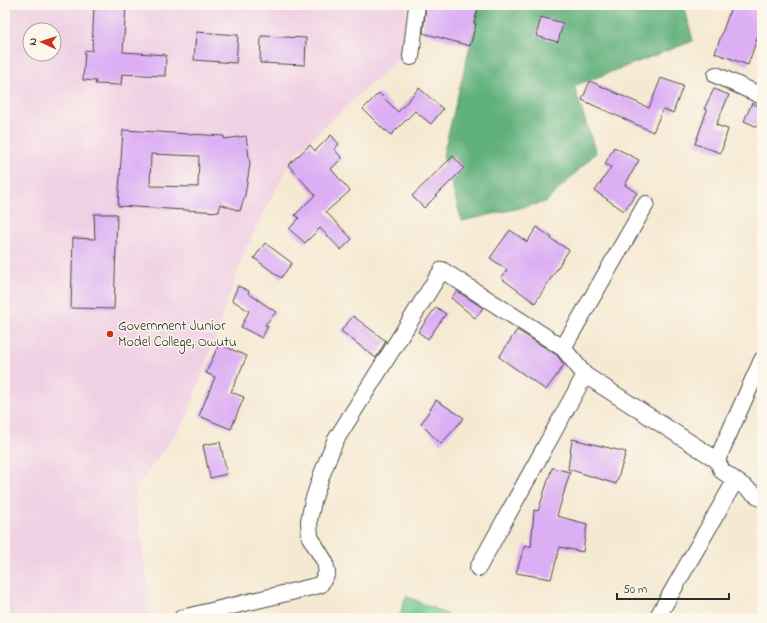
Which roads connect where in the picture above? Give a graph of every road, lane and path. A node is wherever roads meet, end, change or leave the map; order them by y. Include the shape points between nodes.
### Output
1 (417, 5) edge
2 (411, 57) dead end
3 (716, 76) dead end
4 (762, 96) edge
5 (646, 204) dead end
6 (563, 348) junction
7 (762, 360) edge
8 (585, 375) junction
9 (717, 460) junction
10 (735, 481) junction
11 (762, 499) edge
12 (478, 568) dead end
13 (182, 618) edge
14 (657, 618) edge

1 - 2 street
3 - 4 street
5 - 6 street
6 - 8 street
6 - 13 street via 442,270 335,441 322,474 309,521 310,537 325,562 327,573 320,585
7 - 9 street
8 - 9 street
8 - 12 street
9 - 10 street via 722,471
10 - 11 street
10 - 14 street

